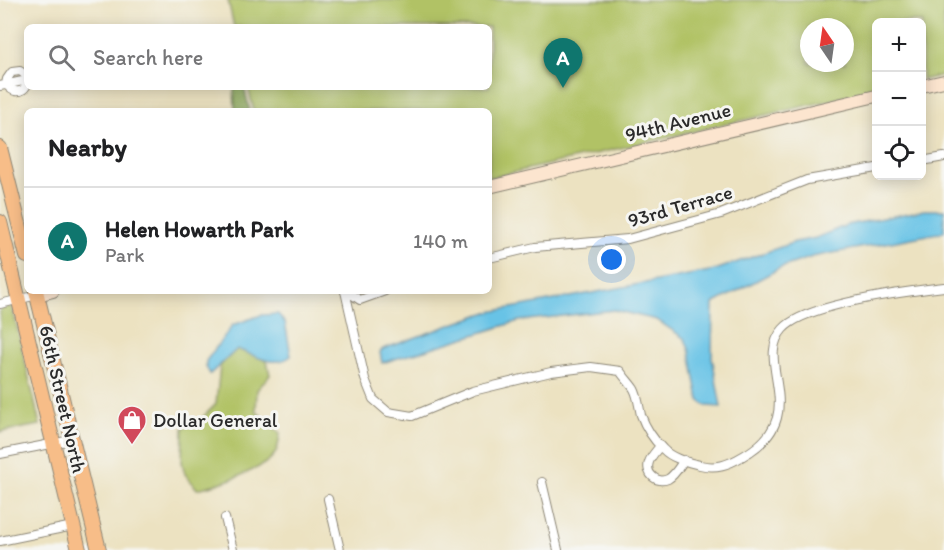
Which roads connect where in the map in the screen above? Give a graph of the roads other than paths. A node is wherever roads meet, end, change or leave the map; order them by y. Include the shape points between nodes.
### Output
1 (24, 79) edge
2 (944, 81) edge
3 (3, 85) edge
4 (926, 85) edge
5 (24, 89) edge
6 (872, 97) edge
7 (0, 148) edge
8 (944, 157) edge
9 (926, 159) edge
10 (872, 169) edge
11 (492, 186) edge
12 (0, 222) edge
13 (24, 244) edge
14 (492, 257) edge
15 (944, 287) edge
16 (33, 294) edge
17 (36, 294) edge
18 (346, 294) edge
19 (351, 294) edge
20 (377, 294) edge
21 (19, 299) junction
22 (0, 304) edge
23 (71, 440) junction
24 (53, 443) junction
25 (660, 446) junction
26 (0, 454) edge
27 (684, 460) junction
28 (542, 482) dead end
29 (328, 499) dead end
30 (225, 518) dead end
31 (73, 526) junction
32 (0, 541) edge
33 (79, 550) edge
34 (99, 550) edge
35 (232, 550) edge
36 (340, 550) edge
37 (558, 550) edge

1 - 3 street
2 - 4 street
3 - 5 street via 12,91
6 - 11 street, 94th Avenue
7 - 13 main road
8 - 9 street
10 - 14 street, 93rd Terrace via 807,180 722,214 628,239 535,247
12 - 21 main road, 66th Street North
15 - 27 street via 882,294 804,316 784,327 775,340 780,392 773,430 757,448 731,463 712,468
16 - 21 street
17 - 23 main road, 66th Street North
18 - 25 street via 365,379 373,399 388,412 412,416 473,391 551,372 591,367 620,371 635,391 651,437
19 - 20 street via 360,300
21 - 22 street
21 - 24 main road, 66th Street North
23 - 24 street
23 - 34 main road, 66th Street North
24 - 26 street
24 - 31 main road, 66th Street North
25 - 27 street
25 - 27 street via 648,465 654,478 670,477
28 - 37 street
29 - 36 street
30 - 35 street
31 - 32 street
31 - 33 main road, 66th Street North

